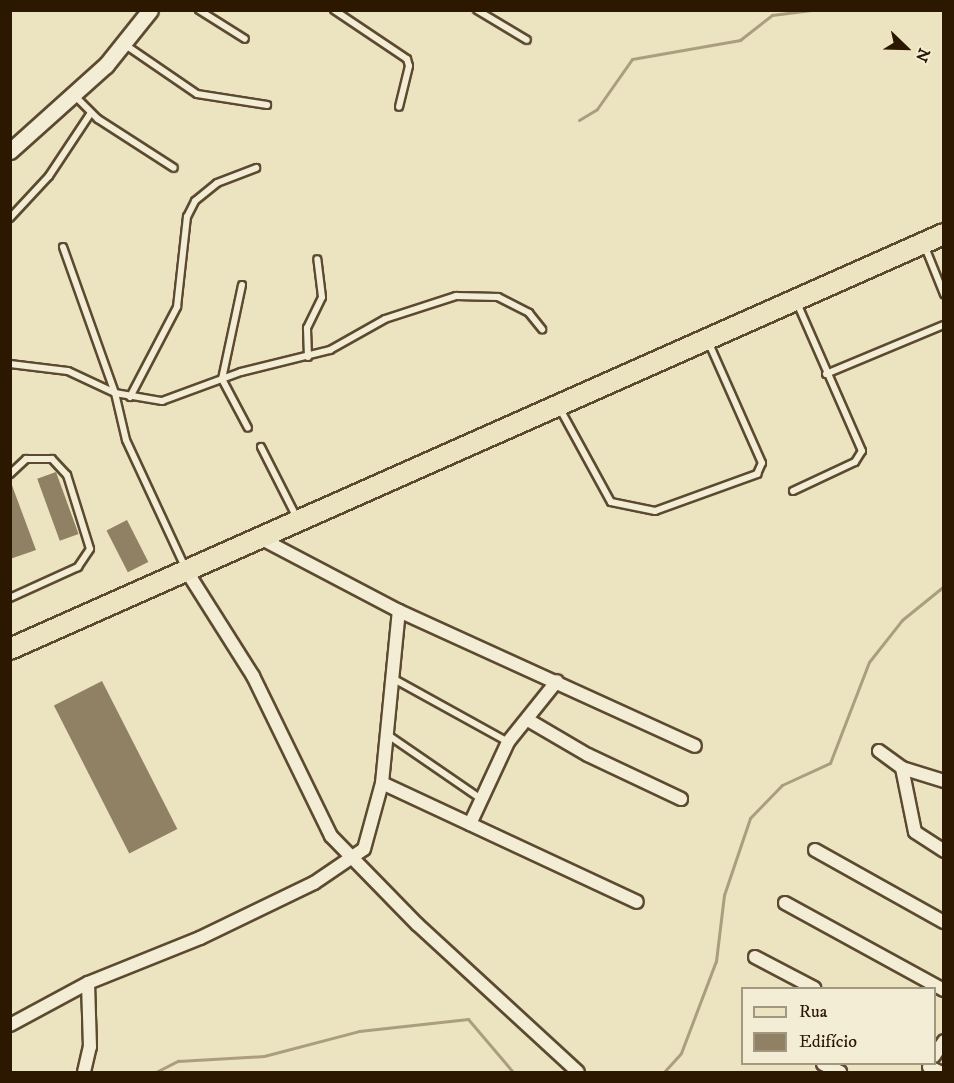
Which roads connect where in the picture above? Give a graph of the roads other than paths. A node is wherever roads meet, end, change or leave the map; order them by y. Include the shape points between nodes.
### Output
1 (150, 10) edge
2 (199, 10) edge
3 (333, 10) edge
4 (477, 10) edge
5 (245, 39) dead end
6 (527, 40) dead end
7 (123, 43) junction
8 (73, 95) junction
9 (267, 105) dead end
10 (399, 107) dead end
11 (90, 114) junction
12 (10, 151) edge
13 (174, 168) dead end
14 (256, 168) dead end
15 (10, 218) edge
16 (944, 234) edge
17 (923, 243) junction
18 (63, 247) dead end
19 (316, 259) dead end
20 (242, 285) dead end
21 (944, 294) edge
22 (796, 299) junction
23 (944, 325) edge
24 (542, 329) dead end
25 (707, 339) junction
26 (308, 357) junction
27 (10, 364) edge
28 (826, 374) junction
29 (222, 379) junction
30 (116, 393) junction
31 (130, 397) junction
32 (558, 405) junction
33 (248, 428) dead end
34 (261, 447) dead end
35 (10, 474) edge
36 (793, 491) dead end
37 (299, 521) junction
38 (260, 538) junction
39 (186, 570) junction
40 (10, 598) edge
41 (399, 611) junction
42 (10, 649) edge
43 (394, 679) junction
44 (557, 681) junction
45 (528, 720) junction
46 (388, 735) junction
47 (508, 742) junction
48 (695, 747) dead end
49 (879, 751) dead end
50 (902, 768) junction
51 (944, 781) edge
52 (382, 783) junction
53 (681, 798) dead end
54 (481, 800) junction
55 (470, 824) junction
56 (815, 850) dead end
57 (944, 851) edge
58 (354, 859) junction
59 (637, 902) dead end
60 (785, 903) dead end
61 (944, 922) edge
62 (755, 957) dead end
63 (88, 983) junction
64 (812, 987) edge
65 (944, 990) edge
66 (10, 1025) edge
67 (944, 1041) edge
68 (936, 1056) edge
69 (825, 1065) edge
70 (84, 1072) edge
71 (578, 1072) edge
72 (840, 1072) edge

1 - 7 street
2 - 5 lane
3 - 10 lane via 406,59 409,66
4 - 6 lane
7 - 8 street
7 - 9 lane via 197,94
8 - 11 lane
8 - 12 street
11 - 13 lane
11 - 15 lane via 50,176
14 - 31 lane via 217,183 195,201 187,217 177,307
16 - 17 main road
17 - 21 lane
17 - 22 main road
18 - 30 lane
19 - 26 lane via 322,297 307,328
20 - 29 lane
22 - 25 main road
22 - 28 lane
23 - 28 lane
24 - 26 lane via 529,313 498,297 456,296 384,319
25 - 32 main road
25 - 32 lane via 762,463 757,474 656,511 611,502
26 - 29 lane
27 - 30 lane via 68,371
28 - 36 lane via 862,451 860,458
29 - 31 lane via 162,401
29 - 33 lane
30 - 31 lane
30 - 39 lane via 126,440
32 - 37 main road
34 - 37 lane
35 - 40 lane via 26,459 52,459 67,475 90,549 78,567
37 - 38 main road
38 - 39 main road
38 - 41 street
39 - 42 main road
39 - 58 street via 253,676 331,836
41 - 43 street
41 - 44 street
43 - 46 street
43 - 47 lane
44 - 45 street
44 - 48 street
45 - 47 street
45 - 53 street via 588,755
46 - 52 street
46 - 54 lane
47 - 54 street
49 - 50 street
50 - 51 street
50 - 57 street via 915,832
52 - 55 street
52 - 58 street via 370,834
54 - 55 street
55 - 59 street
56 - 61 street
58 - 63 street via 201,938
58 - 71 street
60 - 65 street
62 - 64 street
63 - 66 street
63 - 70 street via 90,1047
67 - 68 street
69 - 72 street

